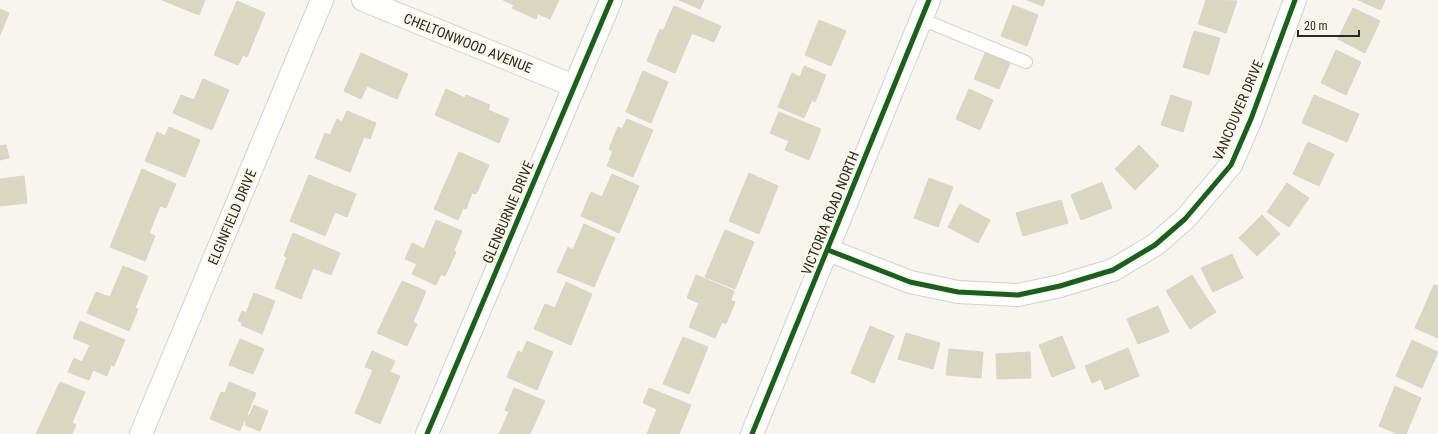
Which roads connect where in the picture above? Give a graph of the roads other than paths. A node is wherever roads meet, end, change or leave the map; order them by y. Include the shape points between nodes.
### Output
1 (322, 0) edge
2 (363, 0) edge
3 (611, 0) edge
4 (1295, 0) edge
5 (925, 10) edge
6 (1026, 62) dead end
7 (574, 86) junction
8 (828, 250) junction
9 (141, 434) edge
10 (428, 434) edge
11 (752, 434) edge

1 - 9 street, ELGINFIELD DRIVE
2 - 7 street, CHELTONWOOD AVENUE
3 - 7 street, GLENBURNIE DRIVE
4 - 8 street, VANCOUVER DRIVE via 1251,119 1231,165 1185,220 1155,245 1113,270 1018,295 958,292 910,282
5 - 6 lane
5 - 8 street, VICTORIA ROAD NORTH
7 - 10 street, GLENBURNIE DRIVE
8 - 11 street, VICTORIA ROAD NORTH

